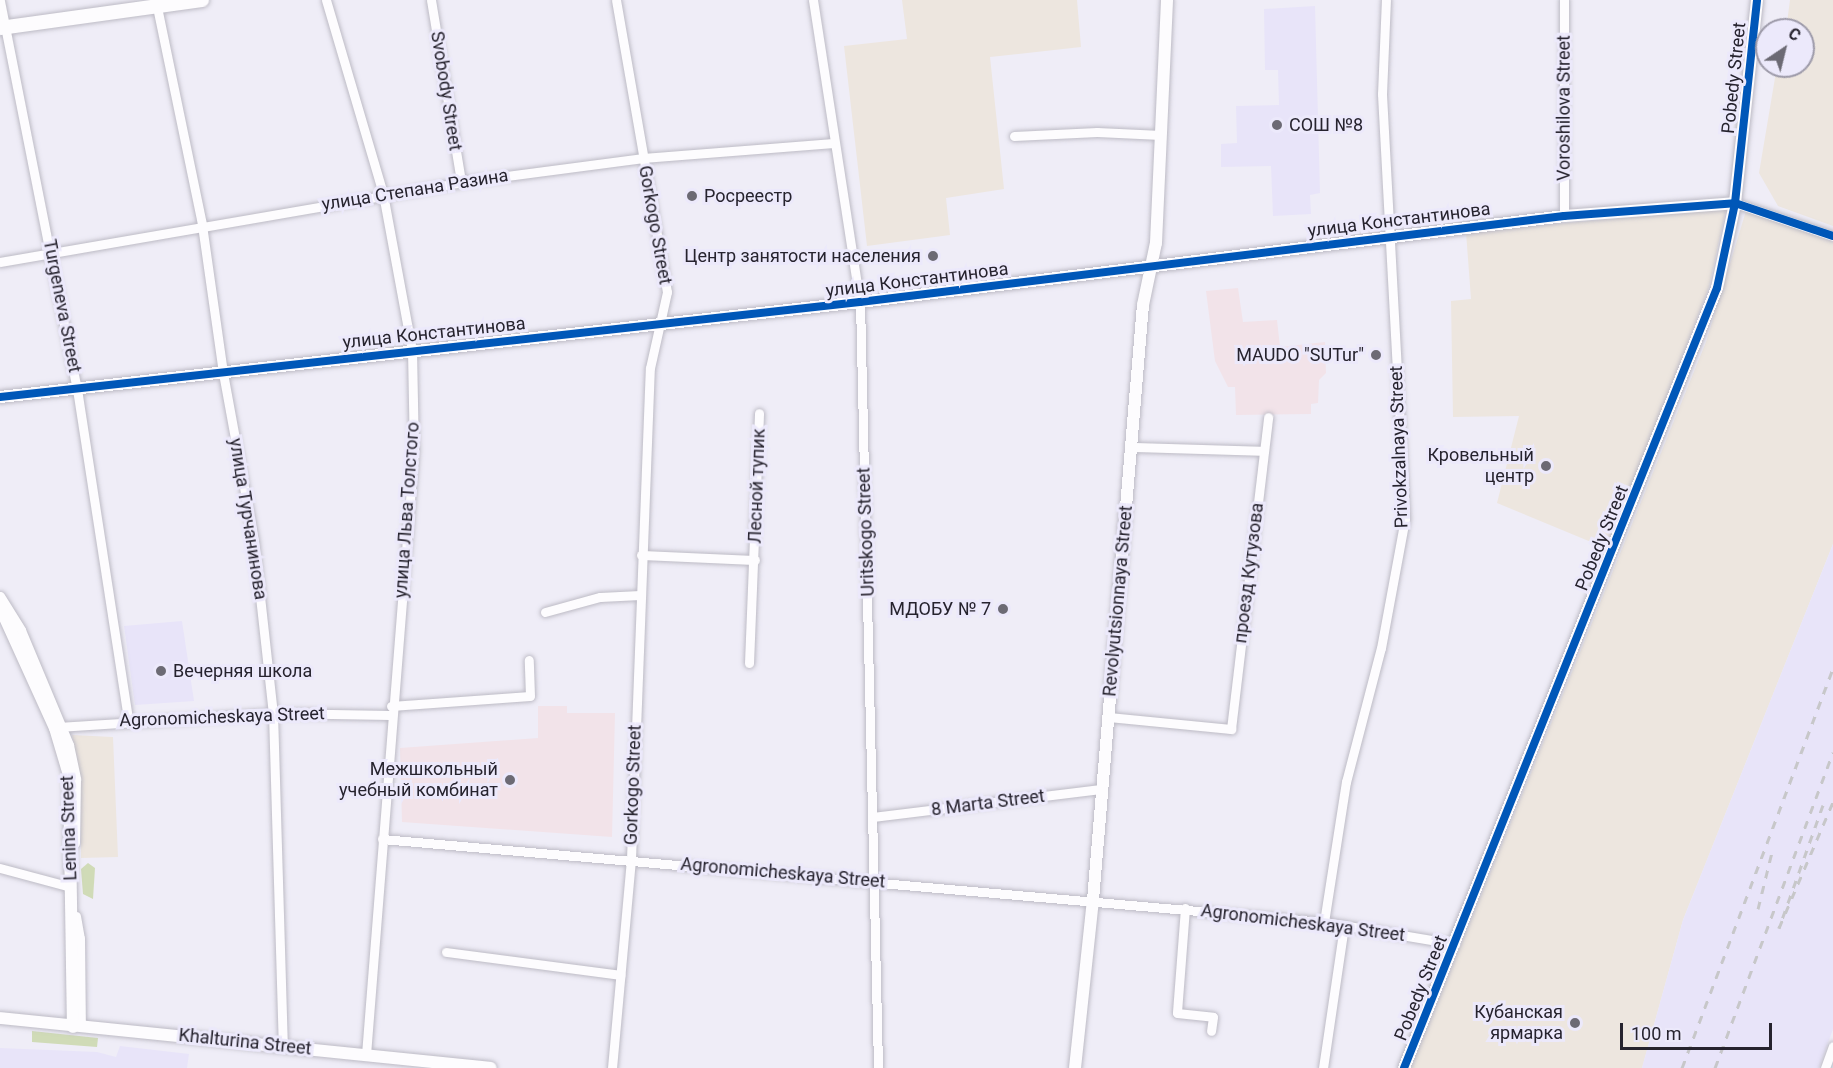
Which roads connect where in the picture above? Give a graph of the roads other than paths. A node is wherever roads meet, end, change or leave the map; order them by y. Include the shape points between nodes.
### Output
1 (202, 0) edge
2 (326, 0) edge
3 (431, 0) edge
4 (616, 0) edge
5 (813, 0) edge
6 (1167, 0) edge
7 (1386, 0) edge
8 (1564, 0) edge
9 (1757, 0) edge
10 (0, 1) edge
11 (157, 3) edge
12 (3, 28) edge
13 (1161, 135) junction
14 (1014, 136) dead end
15 (833, 143) junction
16 (643, 158) junction
17 (461, 182) junction
18 (383, 194) junction
19 (1735, 203) junction
20 (1564, 216) junction
21 (202, 225) junction
22 (1390, 236) junction
23 (1833, 236) edge
24 (52, 254) junction
25 (0, 262) edge
26 (1150, 267) junction
27 (860, 302) junction
28 (658, 325) junction
29 (412, 350) junction
30 (223, 373) junction
31 (77, 389) junction
32 (0, 397) edge
33 (759, 413) dead end
34 (1268, 417) dead end
35 (1131, 447) junction
36 (1264, 451) junction
37 (641, 555) junction
38 (754, 560) junction
39 (640, 595) junction
40 (0, 596) edge
41 (0, 608) edge
42 (545, 612) dead end
43 (529, 660) dead end
44 (749, 663) dead end
45 (391, 711) junction
46 (273, 713) junction
47 (1108, 717) junction
48 (128, 719) junction
49 (58, 726) junction
50 (1102, 789) junction
51 (873, 817) junction
52 (382, 839) junction
53 (631, 859) junction
54 (0, 868) edge
55 (876, 881) junction
56 (71, 887) junction
57 (1093, 900) junction
58 (1185, 908) junction
59 (1324, 922) junction
60 (1344, 926) junction
61 (1455, 944) junction
62 (446, 952) dead end
63 (620, 975) junction
64 (0, 1018) edge
65 (77, 1027) junction
66 (1211, 1031) dead end
67 (283, 1045) junction
68 (1833, 1046) edge
69 (366, 1054) junction
70 (490, 1068) edge
71 (612, 1068) edge
72 (878, 1068) edge
73 (1075, 1068) edge
74 (1323, 1068) edge
75 (1404, 1068) edge
76 (1825, 1068) edge

1 - 11 main road
2 - 18 street, улица Льва Толстого
3 - 17 street, Svobody Street
4 - 16 street, Gorkogo Street
5 - 15 street, Uritskogo Street
6 - 13 street, Revolyutsionnaya Street
7 - 22 street, Privokzalnaya Street via 1382,94
8 - 20 street, Voroshilova Street
9 - 19 street, Pobedy Street
10 - 12 street, Turgeneva Street
11 - 12 main road
11 - 21 street, улица Турчанинова
12 - 24 street, Turgeneva Street
13 - 14 street via 1097,132
13 - 26 street, Revolyutsionnaya Street via 1156,243
15 - 16 street, улица Степана Разина
15 - 27 street, Uritskogo Street
16 - 17 street, улица Степана Разина
16 - 28 street, Gorkogo Street via 667,292
17 - 18 street, улица Степана Разина
18 - 21 street, улица Степана Разина
18 - 29 street, улица Льва Толстого
19 - 20 street, улица Константинова
19 - 23 street, улица Константинова
19 - 61 street, Pobedy Street via 1717,288
20 - 22 street, улица Константинова
21 - 24 street, улица Степана Разина
21 - 30 street, улица Турчанинова
22 - 26 street, улица Константинова
22 - 59 street, Privokzalnaya Street via 1405,519 1381,648 1346,782
24 - 25 street, улица Степана Разина
24 - 31 street, Turgeneva Street
26 - 27 street, улица Константинова
26 - 35 street, Revolyutsionnaya Street
27 - 28 street, улица Константинова
27 - 51 street, Uritskogo Street
28 - 29 street, улица Константинова
28 - 37 street, Gorkogo Street via 650,368
29 - 30 street, улица Константинова
29 - 45 street, улица Льва Толстого via 414,450
30 - 31 street, улица Константинова
30 - 46 street, улица Турчанинова via 254,542
31 - 32 street, улица Константинова
31 - 48 street, Turgeneva Street
33 - 38 street, Лесной тупик
34 - 36 street, проезд Кутузова
35 - 36 street
35 - 47 street, Revolyutsionnaya Street
36 - 47 street, проезд Кутузова via 1231,729
37 - 38 street, Лесной тупик
37 - 39 street, Gorkogo Street
38 - 44 street, Лесной тупик
39 - 42 street via 600,597
39 - 53 street, Gorkogo Street
40 - 49 street via 21,630
41 - 49 street, Lenina Street
43 - 45 street via 530,696
45 - 46 street, Agronomicheskaya Street
45 - 52 street, улица Льва Толстого
46 - 48 street, Agronomicheskaya Street
46 - 67 street, улица Турчанинова
47 - 50 street, Revolyutsionnaya Street
48 - 49 street, Agronomicheskaya Street
49 - 56 street, Lenina Street via 69,775
49 - 65 street via 76,779
50 - 51 street, 8 Marta Street
50 - 57 street, Revolyutsionnaya Street
51 - 55 street, Uritskogo Street
52 - 53 street, Agronomicheskaya Street
52 - 69 street, улица Льва Толстого
53 - 55 street, Agronomicheskaya Street
53 - 63 street, Gorkogo Street
54 - 56 street
55 - 57 street, Agronomicheskaya Street
55 - 72 street, Uritskogo Street
56 - 65 street, Lenina Street
57 - 58 street, Agronomicheskaya Street
57 - 73 street, Revolyutsionnaya Street
58 - 59 street, Agronomicheskaya Street
58 - 66 street, Agronomicheskaya Street via 1177,1013 1213,1017
59 - 60 street, Agronomicheskaya Street
60 - 61 street, Agronomicheskaya Street
60 - 74 street
61 - 75 street, Pobedy Street
62 - 63 street
63 - 71 street, Gorkogo Street
64 - 65 street, Khalturina Street
65 - 67 street, Khalturina Street
67 - 69 street, Khalturina Street
68 - 76 street
69 - 70 street, Khalturina Street

